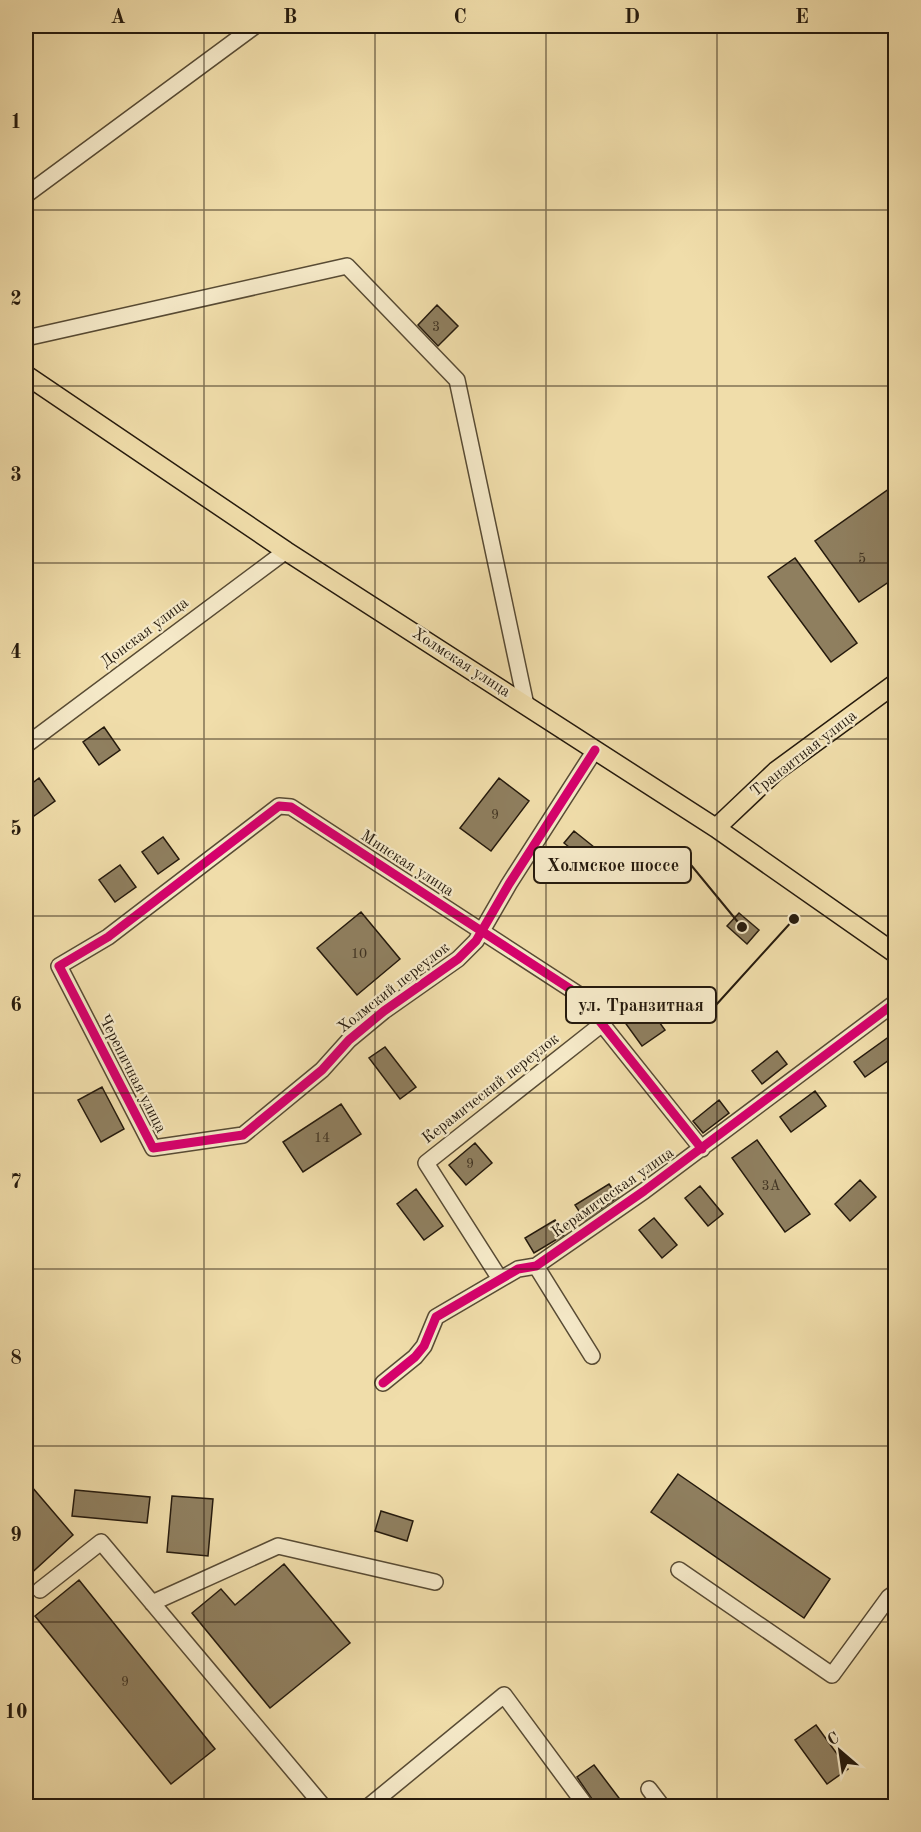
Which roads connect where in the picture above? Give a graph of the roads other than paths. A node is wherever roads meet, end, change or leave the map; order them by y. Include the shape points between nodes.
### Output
1 (255, 26) edge
2 (26, 195) edge
3 (26, 338) edge
4 (26, 375) edge
5 (286, 551) junction
6 (896, 683) edge
7 (526, 705) junction
8 (26, 745) edge
9 (596, 750) junction
10 (716, 828) junction
11 (482, 930) junction
12 (896, 954) edge
13 (59, 966) joint
14 (896, 1002) edge
15 (602, 1024) junction
16 (243, 1135) joint
17 (702, 1149) junction
18 (536, 1266) junction
19 (500, 1279) junction
20 (592, 1356) dead end
21 (382, 1383) dead end
22 (679, 1570) dead end
23 (435, 1582) dead end
24 (40, 1590) dead end
25 (896, 1592) edge
26 (152, 1603) junction
27 (649, 1789) dead end
28 (322, 1806) edge
29 (369, 1806) edge
30 (586, 1806) edge
31 (662, 1806) edge

1 - 2 street
3 - 7 street via 347,266 457,380
4 - 5 main road, Холмская улица
5 - 7 main road, Холмская улица
5 - 8 street, Донская улица
6 - 10 main road, Транзитная улица via 776,771
7 - 9 main road, Холмская улица
9 - 10 main road, Холмская улица
9 - 11 street, Холмский переулок
10 - 12 main road, Холмская улица
11 - 13 street, Минская улица via 291,807 279,806 108,937
11 - 15 street, Минская улица via 578,994
11 - 16 street, Холмский переулок via 458,959 384,1011 349,1040 322,1070
13 - 16 street, Черепичная улица via 153,1148
14 - 17 street, Керамическая улица
15 - 17 street, Минская улица
15 - 19 street, Керамический переулок via 426,1163
17 - 18 street, Керамическая улица
18 - 19 street, Керамическая улица via 518,1269
18 - 20 street
19 - 21 street, Керамическая улица via 436,1317 415,1357
22 - 25 street via 832,1675
23 - 26 street via 278,1546
24 - 26 street via 101,1542
26 - 28 street
27 - 31 street
29 - 30 street via 504,1695

